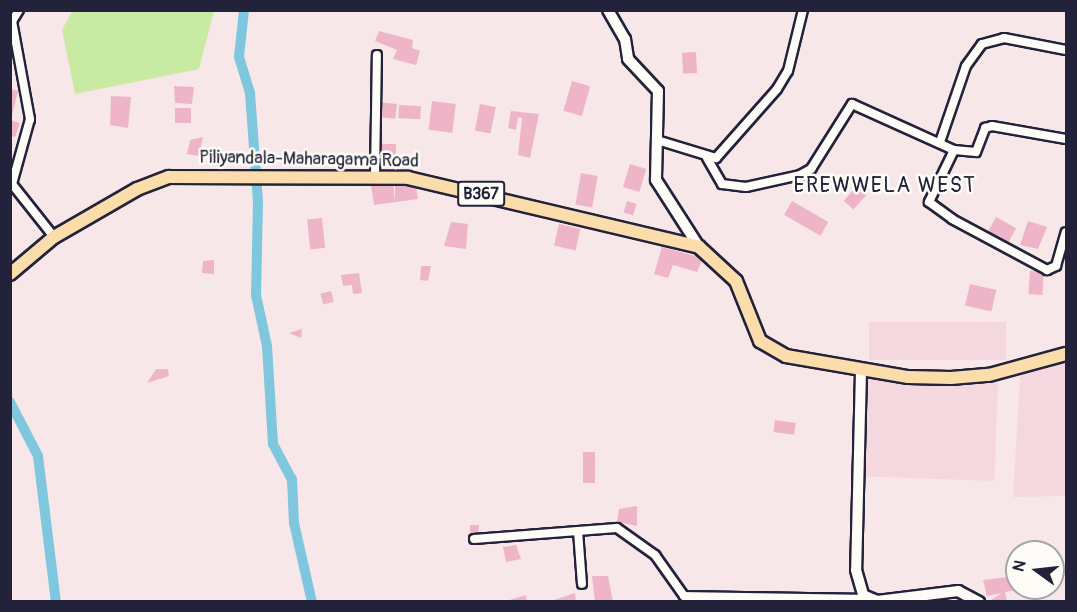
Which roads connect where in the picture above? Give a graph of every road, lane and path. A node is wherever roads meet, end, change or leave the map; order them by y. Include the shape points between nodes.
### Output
1 (19, 10) edge
2 (608, 10) edge
3 (803, 10) edge
4 (1066, 50) edge
5 (377, 55) dead end
6 (1066, 139) edge
7 (657, 140) junction
8 (940, 142) junction
9 (954, 150) junction
10 (707, 158) junction
11 (375, 176) junction
12 (1066, 232) edge
13 (54, 237) junction
14 (699, 247) junction
15 (10, 274) edge
16 (1066, 354) edge
17 (861, 371) junction
18 (578, 531) junction
19 (474, 539) dead end
20 (582, 584) dead end
21 (729, 598) edge
22 (794, 598) edge
23 (869, 599) junction
24 (979, 602) edge

1 - 13 street via 12,21 30,119 12,184
2 - 7 street via 625,39 628,59 658,91
3 - 10 street via 788,71 777,89 716,158
4 - 8 street via 1004,38 982,44 966,66
5 - 11 street
6 - 9 street via 992,126 985,128 976,152
7 - 10 street
7 - 14 street via 656,180
8 - 9 street
8 - 10 street via 852,104 811,169 800,175 746,187 722,184
9 - 12 street via 929,202 952,219 1047,270 1056,266
11 - 13 main road, Piliyandala-Maharagama Road / B367 via 154,181
11 - 14 main road, Piliyandala-Maharagama Road / B367 via 430,180
13 - 15 main road, Piliyandala-Maharagama Road / B367
14 - 17 main road, Piliyandala-Maharagama Road / B367 via 736,281 756,336 769,350
16 - 17 main road, Piliyandala-Maharagama Road / B367 via 976,376 909,377
17 - 23 street via 856,570 857,584
18 - 19 street
18 - 20 street
18 - 21 street via 617,528 655,555 684,596
21 - 22 street
22 - 23 street
23 - 24 street via 958,591

